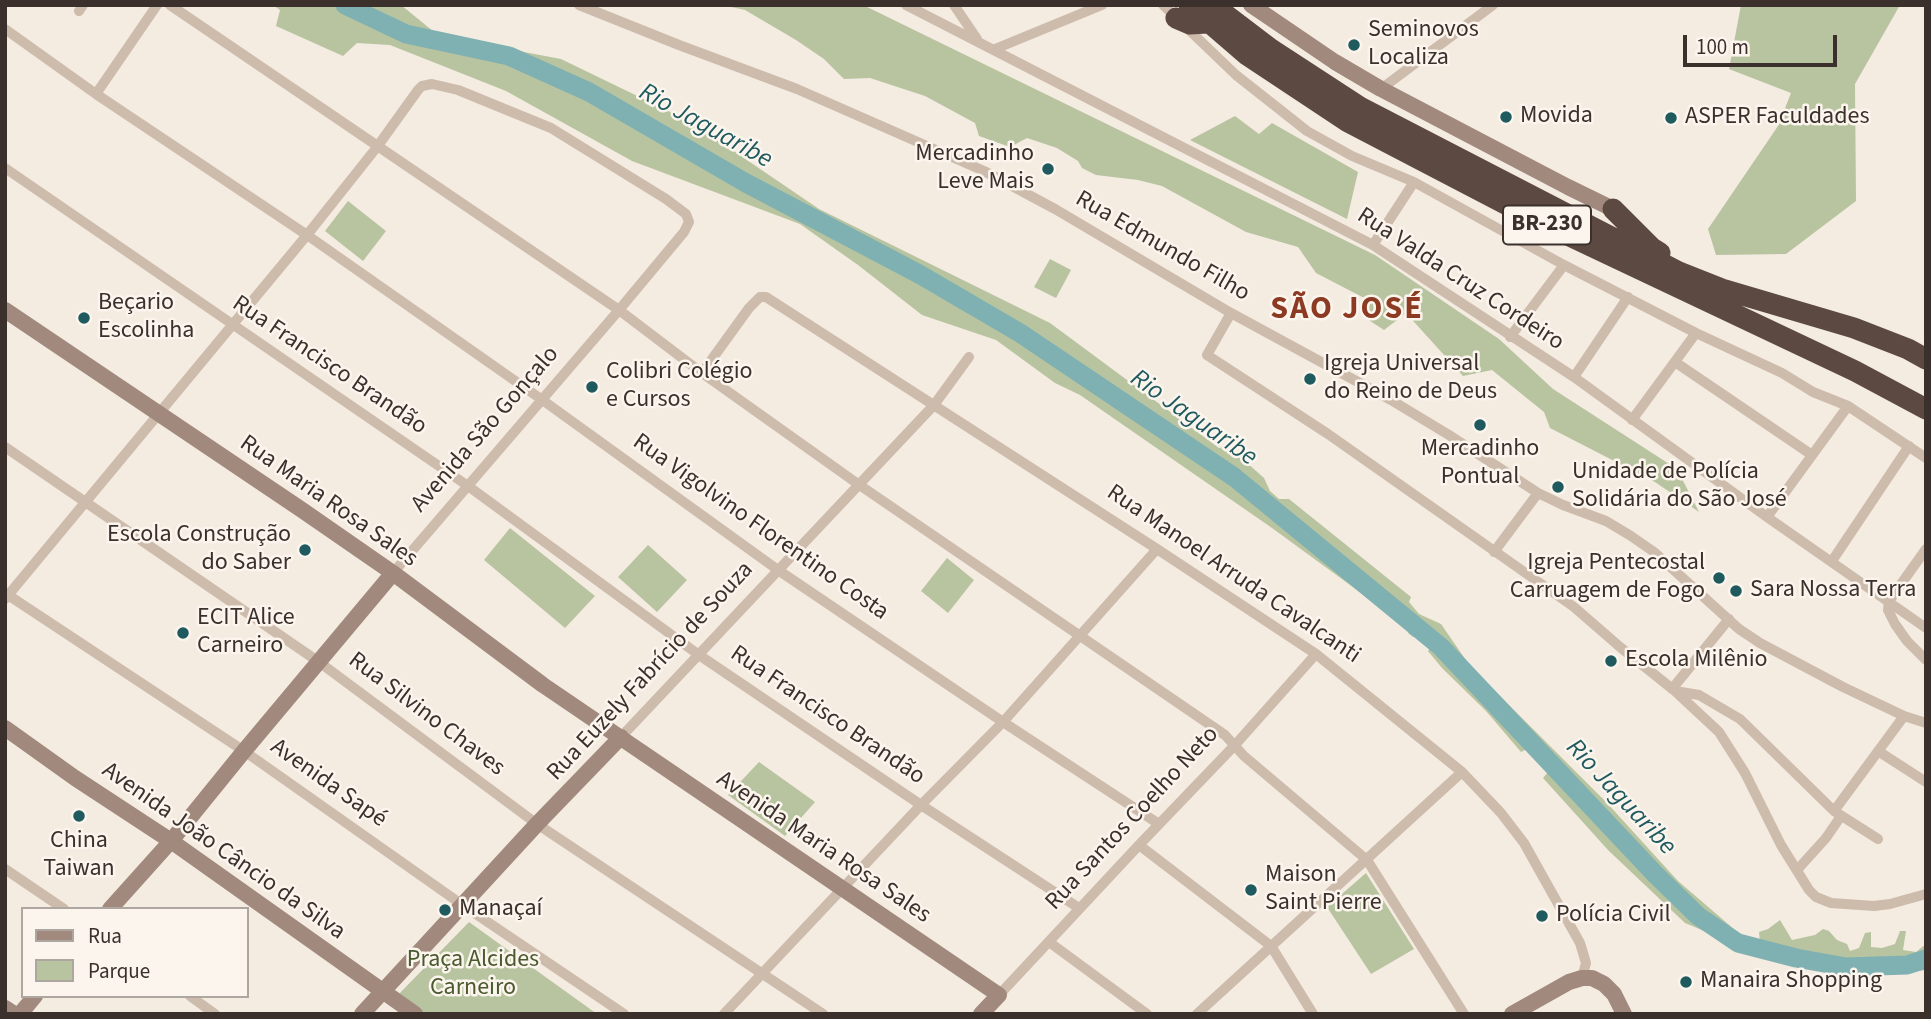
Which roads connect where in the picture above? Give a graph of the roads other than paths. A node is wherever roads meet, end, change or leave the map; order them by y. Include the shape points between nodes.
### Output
1 (156, 5) edge
2 (170, 5) edge
3 (579, 5) edge
4 (906, 5) edge
5 (954, 5) edge
6 (1102, 5) edge
7 (1251, 5) edge
8 (1493, 5) edge
9 (1176, 10) edge
10 (1210, 14) edge
11 (5, 29) edge
12 (979, 41) junction
13 (995, 49) junction
14 (1381, 89) junction
15 (96, 94) junction
16 (377, 147) junction
17 (5, 168) edge
18 (1414, 182) junction
19 (1613, 209) joint
20 (307, 235) junction
21 (1373, 245) junction
22 (1564, 265) junction
23 (1722, 289) junction
24 (1628, 297) junction
25 (5, 310) edge
26 (619, 310) junction
27 (1231, 313) junction
28 (233, 325) junction
29 (1696, 332) junction
30 (1510, 337) junction
31 (969, 357) dead end
32 (1926, 359) edge
33 (1675, 362) junction
34 (702, 373) junction
35 (1574, 377) junction
36 (541, 399) junction
37 (933, 405) junction
38 (1848, 406) junction
39 (1926, 409) edge
40 (158, 414) junction
41 (1632, 420) junction
42 (1909, 446) junction
43 (5, 447) edge
44 (1812, 455) junction
45 (1926, 458) edge
46 (858, 484) junction
47 (468, 486) junction
48 (1538, 493) junction
49 (86, 501) junction
50 (1767, 517) junction
51 (1926, 549) edge
52 (1157, 550) junction
53 (1494, 552) junction
54 (1832, 561) junction
55 (778, 570) junction
56 (393, 573) junction
57 (6, 596) edge
58 (1889, 601) junction
59 (1729, 619) junction
60 (1926, 628) edge
61 (1080, 635) junction
62 (699, 654) junction
63 (1316, 654) junction
64 (1926, 660) edge
65 (319, 662) junction
66 (1673, 690) junction
67 (1904, 716) junction
68 (1003, 722) junction
69 (1926, 723) edge
70 (5, 728) edge
71 (621, 737) junction
72 (1235, 745) junction
73 (244, 751) junction
74 (1878, 751) junction
75 (1462, 772) junction
76 (1926, 782) edge
77 (921, 805) junction
78 (1838, 813) junction
79 (537, 824) junction
80 (1159, 824) junction
81 (1878, 839) dead end
82 (171, 841) junction
83 (1139, 845) junction
84 (1367, 860) junction
85 (5, 869) edge
86 (1797, 870) junction
87 (842, 889) junction
88 (1926, 894) edge
89 (464, 906) junction
90 (61, 907) edge
91 (112, 907) edge
92 (1079, 908) junction
93 (1049, 942) junction
94 (1271, 946) junction
95 (762, 972) junction
96 (1582, 978) junction
97 (382, 992) junction
98 (999, 995) junction
99 (33, 998) edge
100 (193, 998) edge
101 (5, 1008) edge
102 (14, 1014) edge
103 (20, 1014) edge
104 (215, 1014) edge
105 (362, 1014) edge
106 (415, 1014) edge
107 (624, 1014) edge
108 (724, 1014) edge
109 (823, 1014) edge
110 (981, 1014) edge
111 (1147, 1014) edge
112 (1197, 1014) edge
113 (1313, 1014) edge
114 (1464, 1014) edge
115 (1513, 1014) edge
116 (1624, 1014) edge

1 - 15 street
2 - 16 street
3 - 27 street, Rua Edmundo Filho via 797,89 984,171
4 - 12 street
5 - 12 street, Rua Valda Cruz Cordeiro
6 - 13 street
7 - 14 main road
8 - 14 street
9 - 10 highway, BR-230
9 - 18 street via 1236,75 1307,131
10 - 23 highway, BR-230 via 1360,107 1679,272
10 - 39 highway, BR-230 via 1247,55 1348,122 1538,221
11 - 15 street
12 - 13 street, Rua Valda Cruz Cordeiro
13 - 21 street, Rua Valda Cruz Cordeiro
14 - 19 main road
15 - 20 street, Rua Vigolvino Florentino Costa
16 - 20 street
16 - 26 street
16 - 26 street, Avenida São Gonçalo via 418,90 427,84 447,86 551,128 666,199 682,210 689,222
17 - 28 street, Rua Francisco Brandão
18 - 21 street
18 - 22 street
19 - 23 highway via 1652,248
20 - 28 street
20 - 36 street, Rua Vigolvino Florentino Costa
21 - 30 street, Rua Valda Cruz Cordeiro
22 - 24 street
22 - 30 street
23 - 32 highway, BR-230 via 1854,328
24 - 29 street
24 - 35 street
25 - 40 main road, Rua Maria Rosa Sales
26 - 34 street
26 - 36 street, Avenida São Gonçalo
27 - 48 street, Rua Edmundo Filho via 1391,400
27 - 53 street via 1207,355
28 - 40 street
28 - 47 street, Rua Francisco Brandão
29 - 33 street
29 - 38 street
30 - 35 street, Rua Valda Cruz Cordeiro
31 - 37 street, Rua Euzely Fabrício de Souza
33 - 41 street
33 - 44 street
34 - 37 street, Rua Manoel Arruda Cavalcanti via 756,299 763,296
34 - 46 street
35 - 41 street, Rua Valda Cruz Cordeiro
36 - 47 street, Avenida São Gonçalo
36 - 55 street, Rua Vigolvino Florentino Costa
37 - 46 street, Rua Euzely Fabrício de Souza
37 - 52 street, Rua Manoel Arruda Cavalcanti
38 - 42 street
38 - 44 street
40 - 49 street
40 - 56 main road, Rua Maria Rosa Sales
41 - 50 street, Rua Valda Cruz Cordeiro
42 - 45 street
42 - 54 street
43 - 49 street, Rua Silvino Chaves
44 - 50 street
46 - 55 street, Rua Euzely Fabrício de Souza
46 - 61 street
47 - 56 street, Avenida São Gonçalo
47 - 62 street, Rua Francisco Brandão
48 - 53 street
48 - 59 street, Rua Edmundo Filho via 1631,536
49 - 57 street
49 - 65 street, Rua Silvino Chaves
50 - 54 street, Rua Valda Cruz Cordeiro
51 - 58 street
52 - 61 street
52 - 63 street, Rua Manoel Arruda Cavalcanti
53 - 66 street via 1574,607
54 - 58 street, Rua Valda Cruz Cordeiro
55 - 62 street, Rua Euzely Fabrício de Souza
55 - 68 street, Rua Vigolvino Florentino Costa
56 - 65 main road, Avenida São Gonçalo
56 - 71 main road, Rua Maria Rosa Sales
57 - 73 street, Avenida Sapé
58 - 60 street, Rua Valda Cruz Cordeiro
58 - 64 street via 1895,624
59 - 66 street
59 - 67 street, Rua Edmundo Filho via 1772,649
61 - 68 street
61 - 72 street
62 - 71 street, Rua Euzely Fabrício de Souza
62 - 77 street, Rua Francisco Brandão
63 - 72 street, Rua Santos Coelho Neto
63 - 75 street, Rua Manoel Arruda Cavalcanti
65 - 73 main road, Avenida São Gonçalo
65 - 79 street, Rua Silvino Chaves
66 - 78 street via 1699,695 1740,719
66 - 86 street via 1719,732
67 - 69 street, Rua Edmundo Filho
67 - 74 street
68 - 77 street
68 - 80 street, Rua Vigolvino Florentino Costa
70 - 82 main road, Avenida João Câncio da Silva
71 - 79 main road, Rua Euzely Fabrício de Souza
71 - 87 main road, Avenida Maria Rosa Sales
72 - 80 street, Rua Santos Coelho Neto
72 - 84 street
73 - 82 main road, Avenida São Gonçalo
73 - 89 street, Avenida Sapé
74 - 76 street
74 - 78 street
75 - 84 street
75 - 96 street, Rua Manoel Arruda Cavalcanti via 1524,843 1585,952
77 - 87 street
77 - 92 street, Rua Francisco Brandão
78 - 81 street
78 - 86 street via 1820,845
79 - 89 main road, Rua Euzely Fabrício de Souza
79 - 95 street, Rua Silvino Chaves
80 - 83 street, Rua Santos Coelho Neto
82 - 91 main road, Avenida São Gonçalo
82 - 97 main road, Avenida João Câncio da Silva
83 - 92 street, Rua Santos Coelho Neto
83 - 94 street
84 - 94 street
84 - 114 street
85 - 90 street
86 - 88 street via 1816,897 1831,903 1890,904
87 - 95 street
87 - 98 main road, Avenida Maria Rosa Sales
89 - 97 main road, Rua Euzely Fabrício de Souza
89 - 107 street, Avenida Sapé
92 - 93 street, Rua Santos Coelho Neto
93 - 98 street, Rua Santos Coelho Neto
93 - 111 street
94 - 112 street
94 - 113 street
95 - 108 street
95 - 109 street, Rua Silvino Chaves
96 - 115 main road
96 - 116 main road via 1604,984
97 - 105 main road, Rua Euzely Fabrício de Souza
97 - 106 main road, Avenida João Câncio da Silva
98 - 110 main road, Rua Santos Coelho Neto
99 - 103 main road
100 - 104 street
101 - 102 main road

